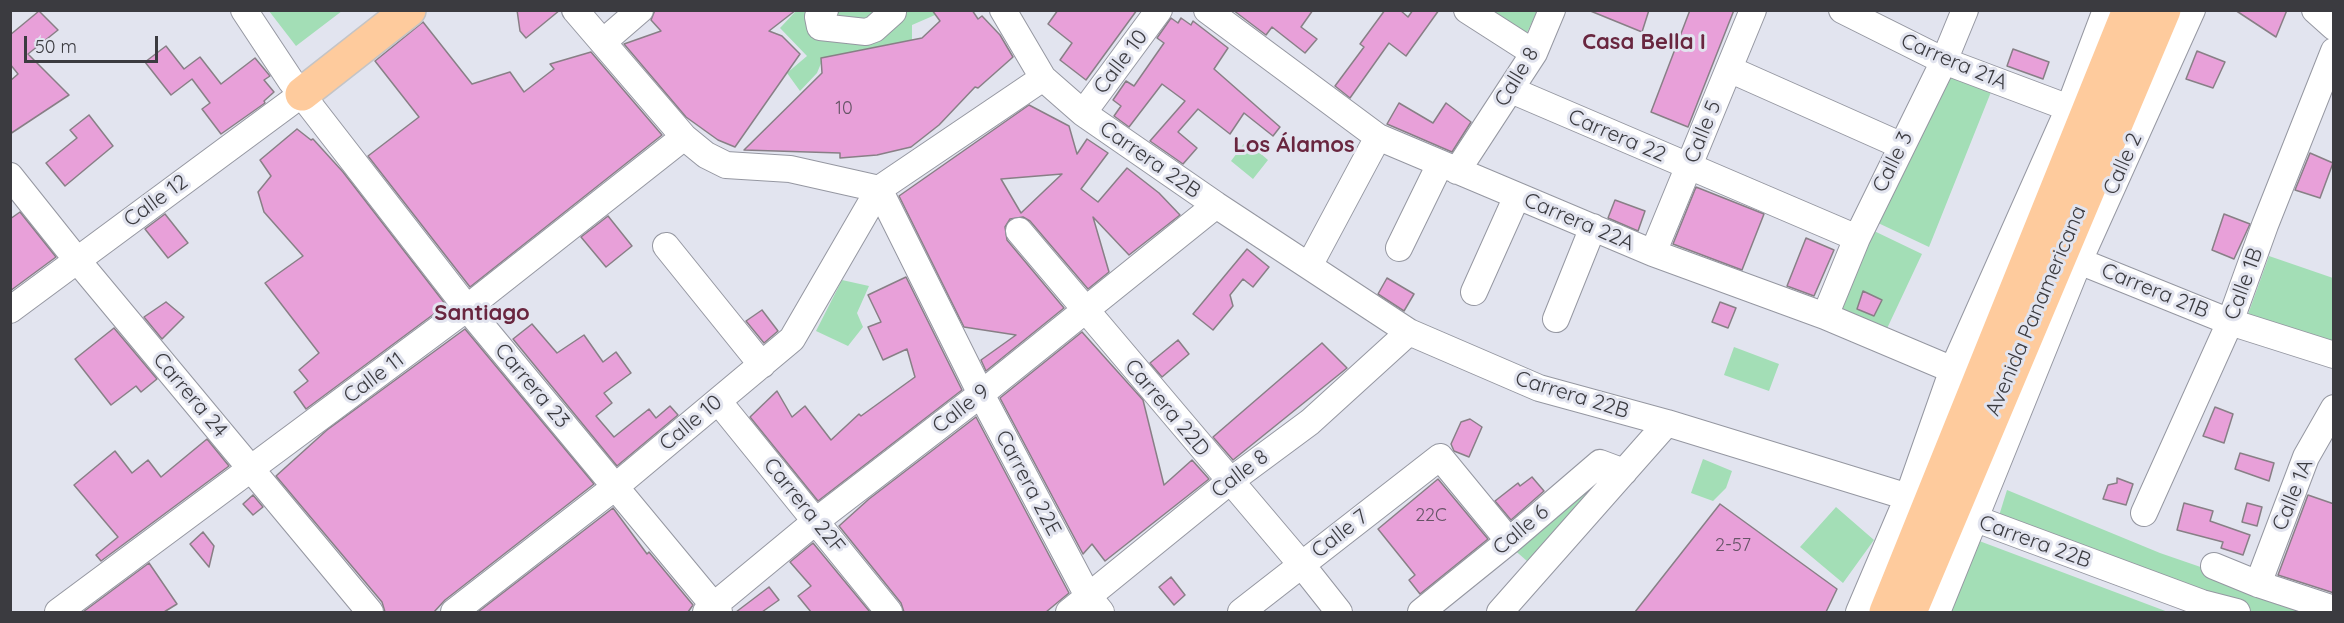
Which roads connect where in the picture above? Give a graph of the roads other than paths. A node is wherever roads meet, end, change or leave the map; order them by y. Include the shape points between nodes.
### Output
1 (244, 10) edge
2 (380, 10) edge
3 (409, 10) edge
4 (575, 10) edge
5 (640, 10) edge
6 (825, 10) edge
7 (1003, 10) edge
8 (1159, 10) edge
9 (1207, 10) edge
10 (1467, 10) edge
11 (1552, 10) edge
12 (1753, 10) edge
13 (1965, 10) edge
14 (2106, 10) edge
15 (2129, 10) edge
16 (2163, 10) edge
17 (2192, 10) edge
18 (2315, 10) edge
19 (893, 12) edge
20 (1856, 14) edge
21 (2334, 27) edge
22 (603, 42) junction
23 (2334, 51) edge
24 (1534, 53) junction
25 (1944, 61) junction
26 (1729, 69) junction
27 (1043, 78) junction
28 (297, 87) junction
29 (1510, 90) junction
30 (2069, 108) junction
31 (1083, 113) junction
32 (684, 137) junction
33 (1378, 137) junction
34 (1900, 145) junction
35 (1689, 166) junction
36 (1449, 168) junction
37 (10, 176) edge
38 (879, 189) junction
39 (1517, 196) junction
40 (1216, 206) junction
41 (1593, 227) junction
42 (1019, 231) dead end
43 (1857, 238) junction
44 (666, 246) dead end
45 (1399, 248) dead end
46 (1653, 253) junction
47 (76, 260) junction
48 (2079, 261) junction
49 (1309, 266) junction
50 (1474, 292) dead end
51 (467, 308) junction
52 (10, 310) edge
53 (1084, 310) junction
54 (1825, 316) junction
55 (1556, 319) dead end
56 (2230, 322) junction
57 (1408, 332) junction
58 (2333, 353) edge
59 (762, 365) junction
60 (1966, 375) junction
61 (981, 394) junction
62 (718, 401) junction
63 (2334, 408) edge
64 (1667, 423) junction
65 (253, 470) junction
66 (1624, 472) junction
67 (1229, 482) junction
68 (615, 487) junction
69 (1941, 509) junction
70 (2144, 513) dead end
71 (816, 521) junction
72 (1509, 541) junction
73 (1301, 564) junction
74 (2214, 566) dead end
75 (2258, 584) junction
76 (1086, 607) edge
77 (2201, 608) edge
78 (2334, 609) edge
79 (713, 610) edge
80 (58, 612) edge
81 (370, 612) edge
82 (454, 612) edge
83 (889, 612) edge
84 (1241, 612) edge
85 (1339, 612) edge
86 (1421, 612) edge
87 (1500, 612) edge
88 (1859, 612) edge
89 (1886, 612) edge
90 (1910, 612) edge
91 (1937, 612) edge
92 (2237, 612) edge

1 - 28 street, Carrera 23
2 - 28 main road
3 - 28 main road
4 - 22 street
5 - 22 street
6 - 19 street via 818,17 820,27 866,32
7 - 27 street, Carrera 22B
8 - 31 street, Calle 10
9 - 33 street, Carrera 22A
10 - 24 street
11 - 24 street, Calle 8
12 - 26 street, Calle 5
13 - 25 street, Calle 3
14 - 30 street
15 - 60 main road, Avenida Panamericana
16 - 69 main road, Avenida Panamericana
17 - 48 street, Calle 2
18 - 21 street
20 - 25 street, Carrera 21A
22 - 32 street
23 - 56 street, Calle 1B
24 - 29 street, Calle 8
25 - 30 street, Carrera 21A
25 - 34 street, Calle 3
26 - 34 street
26 - 35 street, Calle 5
27 - 31 street, Carrera 22B
27 - 38 street, Calle 10
28 - 47 street, Calle 12
28 - 51 street, Carrera 23
29 - 35 street, Carrera 22
29 - 36 street, Calle 8
30 - 60 street
31 - 40 street, Carrera 22B
32 - 38 street via 726,165 790,170
32 - 51 street, Calle 11
33 - 36 street, Carrera 22A
33 - 49 street
34 - 43 street, Calle 3
35 - 43 street, Carrera 22
35 - 46 street, Calle 5
36 - 39 street, Carrera 22A
36 - 45 street, Calle 8
37 - 47 street, Carrera 24
38 - 59 street, Calle 10 via 806,319 792,339
38 - 61 street, Carrera 22E
39 - 41 street, Carrera 22A
39 - 50 street
40 - 49 street, Carrera 22B
40 - 53 street, Calle 9
41 - 46 street, Carrera 22A
41 - 55 street
42 - 53 street, Carrera 22D
43 - 54 street, Calle 3
44 - 59 street
46 - 54 street, Carrera 22A
47 - 52 street, Calle 12
47 - 65 street, Carrera 24
48 - 56 street, Carrera 21B
48 - 69 street, Calle 2
49 - 57 street, Carrera 22B
51 - 65 street, Calle 11
51 - 68 street, Carrera 23
53 - 61 street, Calle 9
53 - 67 street, Carrera 22D
54 - 60 street, Carrera 22A
56 - 58 street, Carrera 21B
56 - 70 street, Calle 1B
57 - 64 street, Carrera 22B via 1539,388
57 - 67 street, Calle 8 via 1310,422
59 - 62 street, Calle 10
60 - 69 main road, Avenida Panamericana
61 - 71 street, Calle 9
61 - 76 street, Carrera 22E
62 - 68 street, Calle 10
62 - 71 street, Carrera 22F
63 - 75 street, Calle 1A via 2306,457
64 - 66 street
64 - 69 street, Carrera 22B
65 - 80 street, Calle 11
65 - 81 street, Carrera 24
66 - 72 street, Calle 6 via 1600,463
66 - 87 street
67 - 73 street, Carrera 22D
67 - 76 street, Calle 8
68 - 79 street, Carrera 23
68 - 82 street, Calle 10
69 - 77 street, Carrera 22B
69 - 88 street
69 - 89 main road, Avenida Panamericana
69 - 90 main road, Avenida Panamericana
69 - 91 street
71 - 79 street, Calle 9
71 - 83 street, Carrera 22F
72 - 73 street, Calle 7 via 1440,457
72 - 86 street, Calle 6
73 - 84 street, Calle 7
73 - 85 street, Carrera 22D
74 - 75 street
75 - 78 street
77 - 92 street, Carrera 22B

